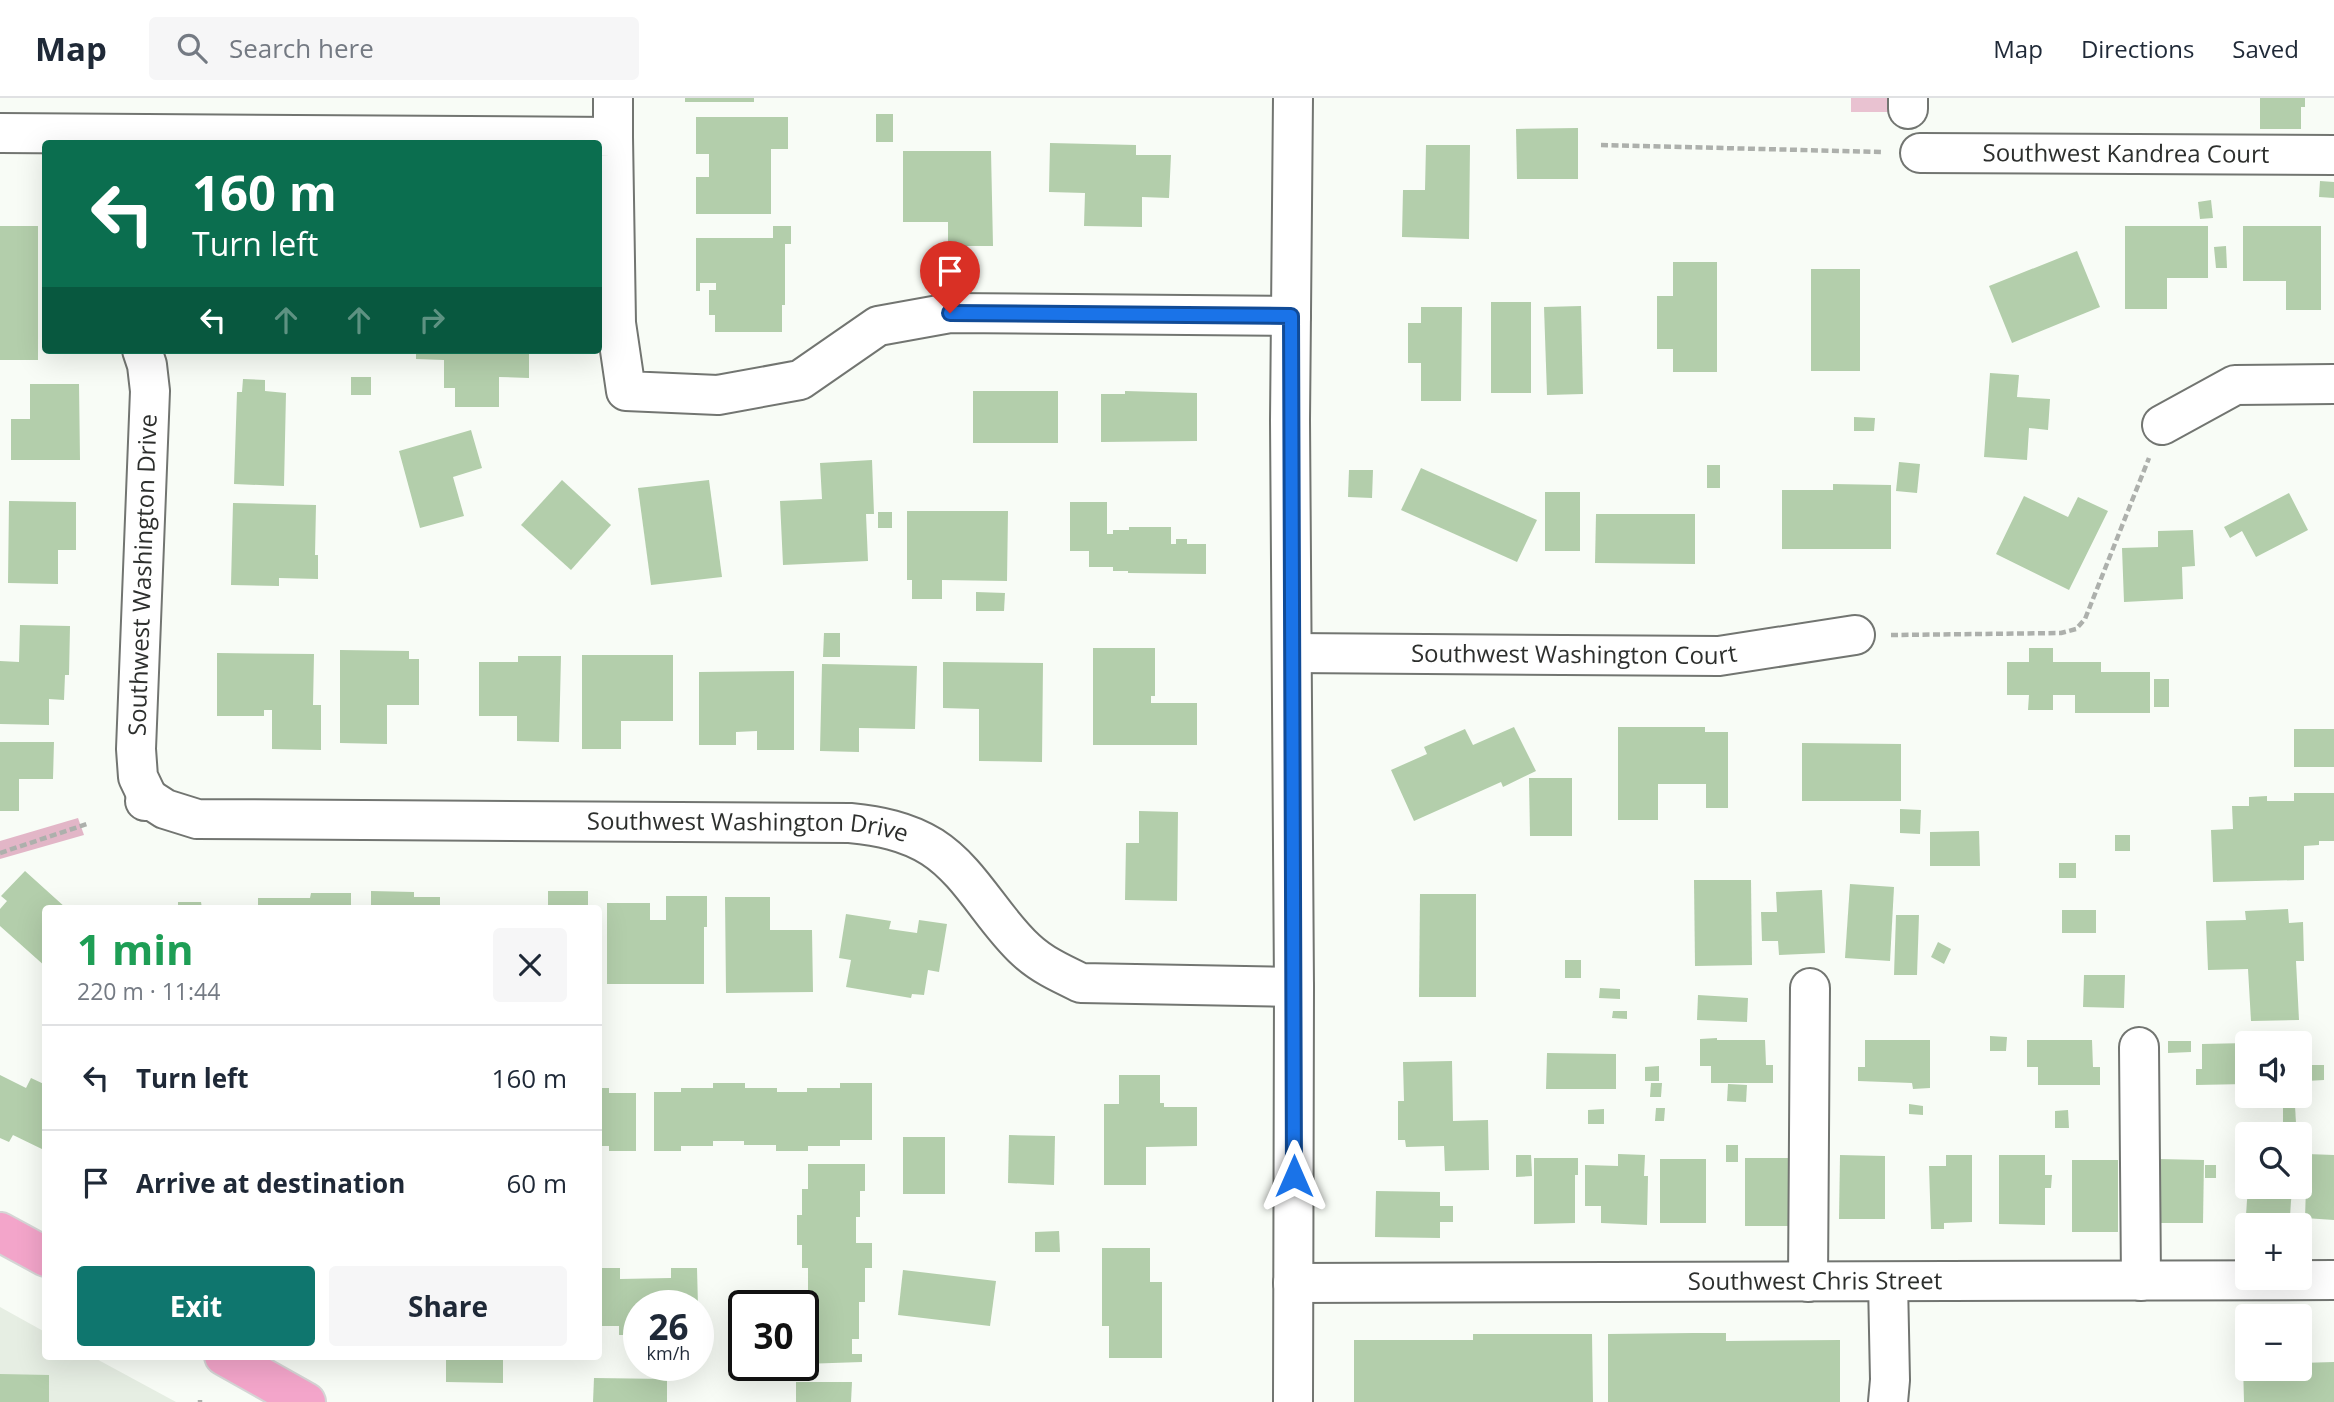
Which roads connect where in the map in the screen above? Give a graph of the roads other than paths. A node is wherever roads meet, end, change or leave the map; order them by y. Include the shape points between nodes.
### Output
1 (613, 98) edge
2 (1293, 98) edge
3 (0, 133) edge
4 (613, 137) junction
5 (110, 139) edge
6 (1920, 153) road end
7 (2334, 155) edge
8 (1291, 316) junction
9 (143, 354) edge
10 (2334, 384) edge
11 (2162, 425) road end
12 (1855, 635) road end
13 (1292, 653) junction
14 (1294, 988) junction
15 (1810, 988) dead end
16 (2139, 1047) dead end
17 (0, 1232) edge
18 (42, 1255) edge
19 (2334, 1280) edge
20 (2141, 1281) junction
21 (1808, 1282) junction
22 (1888, 1282) junction
23 (1293, 1283) junction
24 (232, 1360) edge
25 (306, 1402) edge
26 (1293, 1402) edge
27 (1888, 1402) edge

1 - 4 street
2 - 8 street
3 - 5 street
4 - 5 street
4 - 8 street via 616,323 626,391 718,395 800,380 877,326 950,313
6 - 7 street, Southwest Kandrea Court
8 - 13 street
9 - 14 street, Southwest Washington Drive via 150,391 136,749 138,777 146,799 197,820 850,822 881,826 933,847 1026,951 1081,983
10 - 11 street via 2235,385
12 - 13 street, Southwest Washington Court via 1719,656
13 - 14 street
14 - 23 street
15 - 21 street
16 - 20 street
17 - 18 main road
19 - 20 street, Southwest Chris Street
20 - 22 street, Southwest Chris Street
21 - 22 street, Southwest Chris Street
21 - 23 street, Southwest Chris Street
22 - 27 street
23 - 26 street
24 - 25 main road

